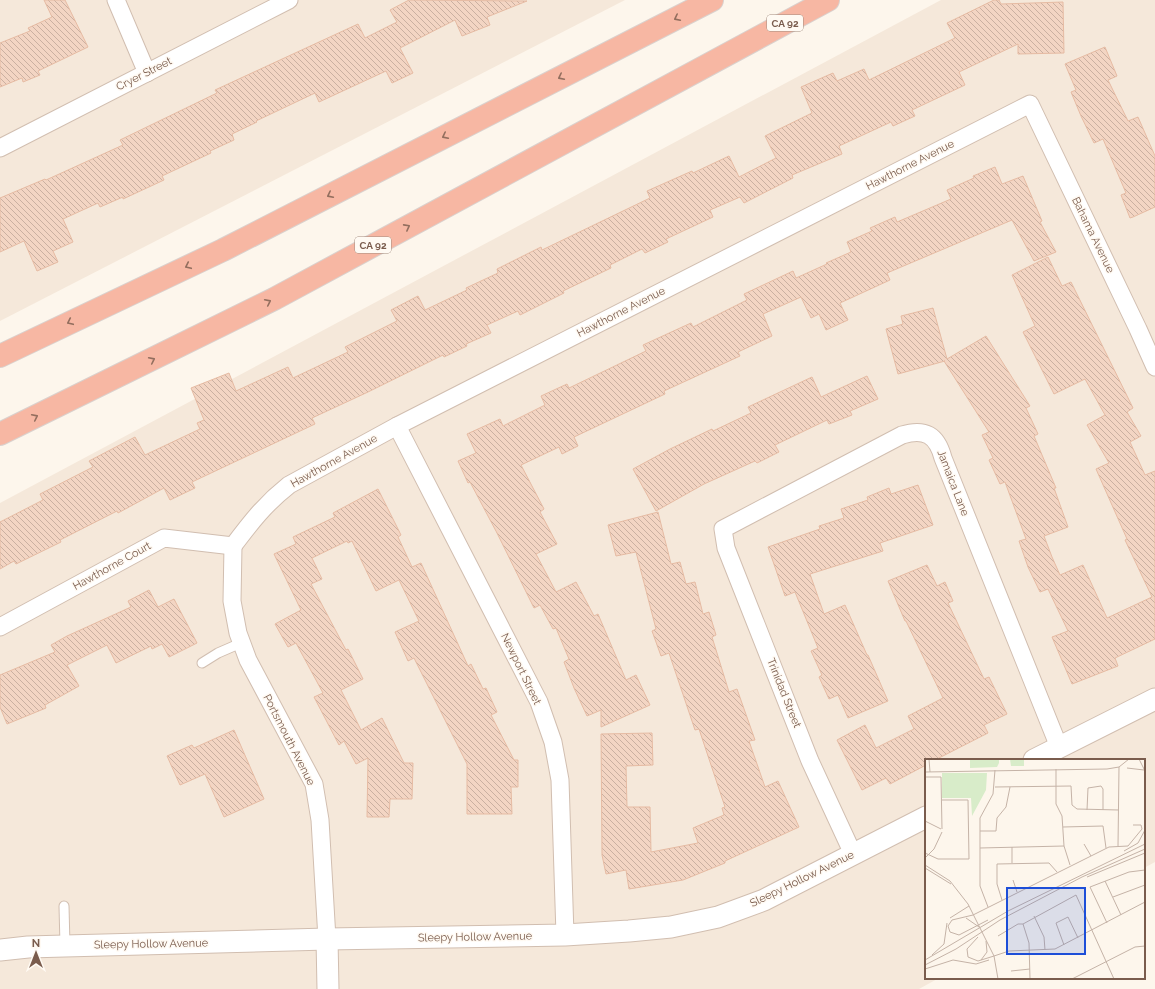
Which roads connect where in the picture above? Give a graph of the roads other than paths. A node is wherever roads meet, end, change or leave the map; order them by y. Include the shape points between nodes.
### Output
1 (116, 0) edge
2 (289, 0) edge
3 (712, 0) edge
4 (828, 0) edge
5 (846, 0) edge
6 (742, 47) junction
7 (147, 72) junction
8 (1030, 104) joint
9 (0, 148) edge
10 (0, 356) edge
11 (1155, 367) edge
12 (397, 426) junction
13 (0, 434) edge
14 (723, 529) joint
15 (233, 546) junction
16 (0, 627) edge
17 (241, 643) junction
18 (202, 663) dead end
19 (1155, 699) edge
20 (1059, 747) junction
21 (1036, 759) edge
22 (925, 818) edge
23 (853, 854) junction
24 (64, 906) dead end
25 (565, 935) junction
26 (327, 939) junction
27 (65, 946) junction
28 (0, 950) edge
29 (328, 989) edge

1 - 7 street
2 - 7 street, Cryer Street
3 -> 10 highway via 223,250
4 - 6 highway, CA 92
5 - 6 highway
13 -> 6 highway, CA 92 via 274,299
7 - 9 street, Cryer Street
8 - 11 street, Bahama Avenue
8 - 12 street, Hawthorne Avenue
12 - 15 street, Hawthorne Avenue via 289,485 257,514
12 - 25 street, Newport Street via 539,702 553,742 560,780
14 - 20 street, Jamaica Lane via 902,435 913,431 924,432 940,446
14 - 23 street, Trinidad Street via 726,548 810,761
15 - 16 street, Hawthorne Court via 164,538
15 - 17 street, Portsmouth Avenue via 232,601
17 - 18 lane
17 - 26 street, Portsmouth Avenue via 314,784 320,820
19 - 20 street
20 - 21 street
22 - 23 street, Sleepy Hollow Avenue
23 - 25 street, Sleepy Hollow Avenue via 764,900 718,917 671,927
24 - 27 lane
25 - 26 street, Sleepy Hollow Avenue
26 - 27 street, Sleepy Hollow Avenue
26 - 29 street, Portsmouth Avenue
27 - 28 street, Sleepy Hollow Avenue

